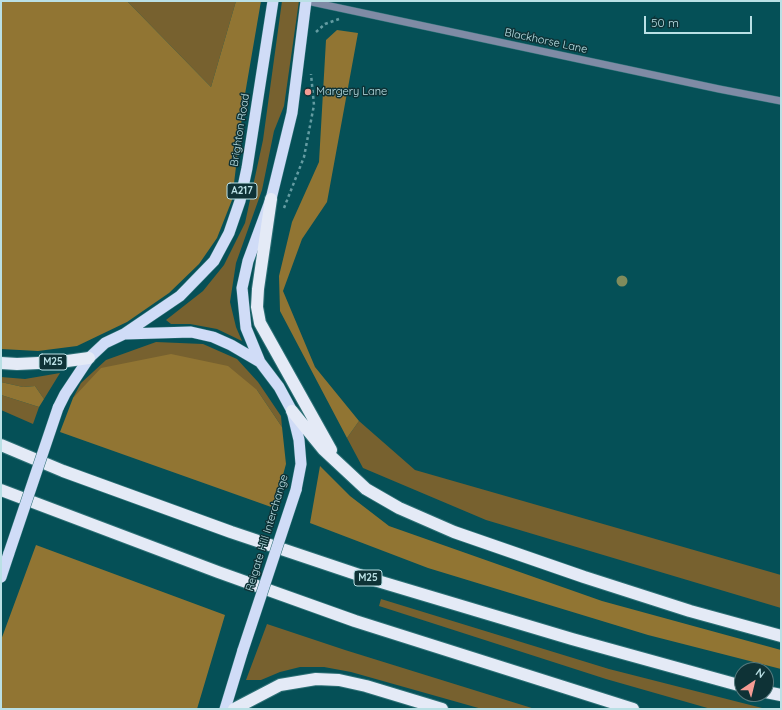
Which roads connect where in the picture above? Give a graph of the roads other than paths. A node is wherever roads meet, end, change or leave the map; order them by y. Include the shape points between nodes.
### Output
1 (273, 1) edge
2 (306, 1) edge
3 (781, 101) edge
4 (271, 199) junction
5 (124, 334) junction
6 (89, 358) junction
7 (260, 362) junction
8 (1, 363) edge
9 (292, 411) junction
10 (1, 445) edge
11 (338, 464) junction
12 (1, 490) edge
13 (1, 577) edge
14 (781, 636) edge
15 (734, 684) edge
16 (224, 709) edge
17 (234, 709) edge
18 (442, 709) edge
19 (633, 709) edge

1 - 5 highway, Brighton Road / A217 via 247,168 240,201 229,233 214,261 180,296
2 - 3 street, Blackhorse Lane
2 - 4 highway, A217 via 292,113
4 - 7 highway, A217 via 248,261 242,288 246,328
4 - 11 highway via 258,289 260,323
5 - 6 highway, Reigate Hill Interchange via 105,343
5 - 7 highway, Reigate Hill Interchange via 191,332 213,337
6 - 8 highway, M25 via 60,362
6 - 13 highway, Reigate Hill Interchange, bridge via 64,394 58,408
7 - 9 highway, Reigate Hill Interchange via 279,387
9 - 11 highway
9 - 16 highway, Reigate Hill Interchange, bridge via 299,440 301,464 296,490
10 - 15 highway, M25 via 64,471 371,579
11 - 14 highway via 366,489 399,508 454,532 690,611
12 - 19 highway via 203,567 355,621
17 - 18 highway via 280,685 316,679 338,680 366,686

